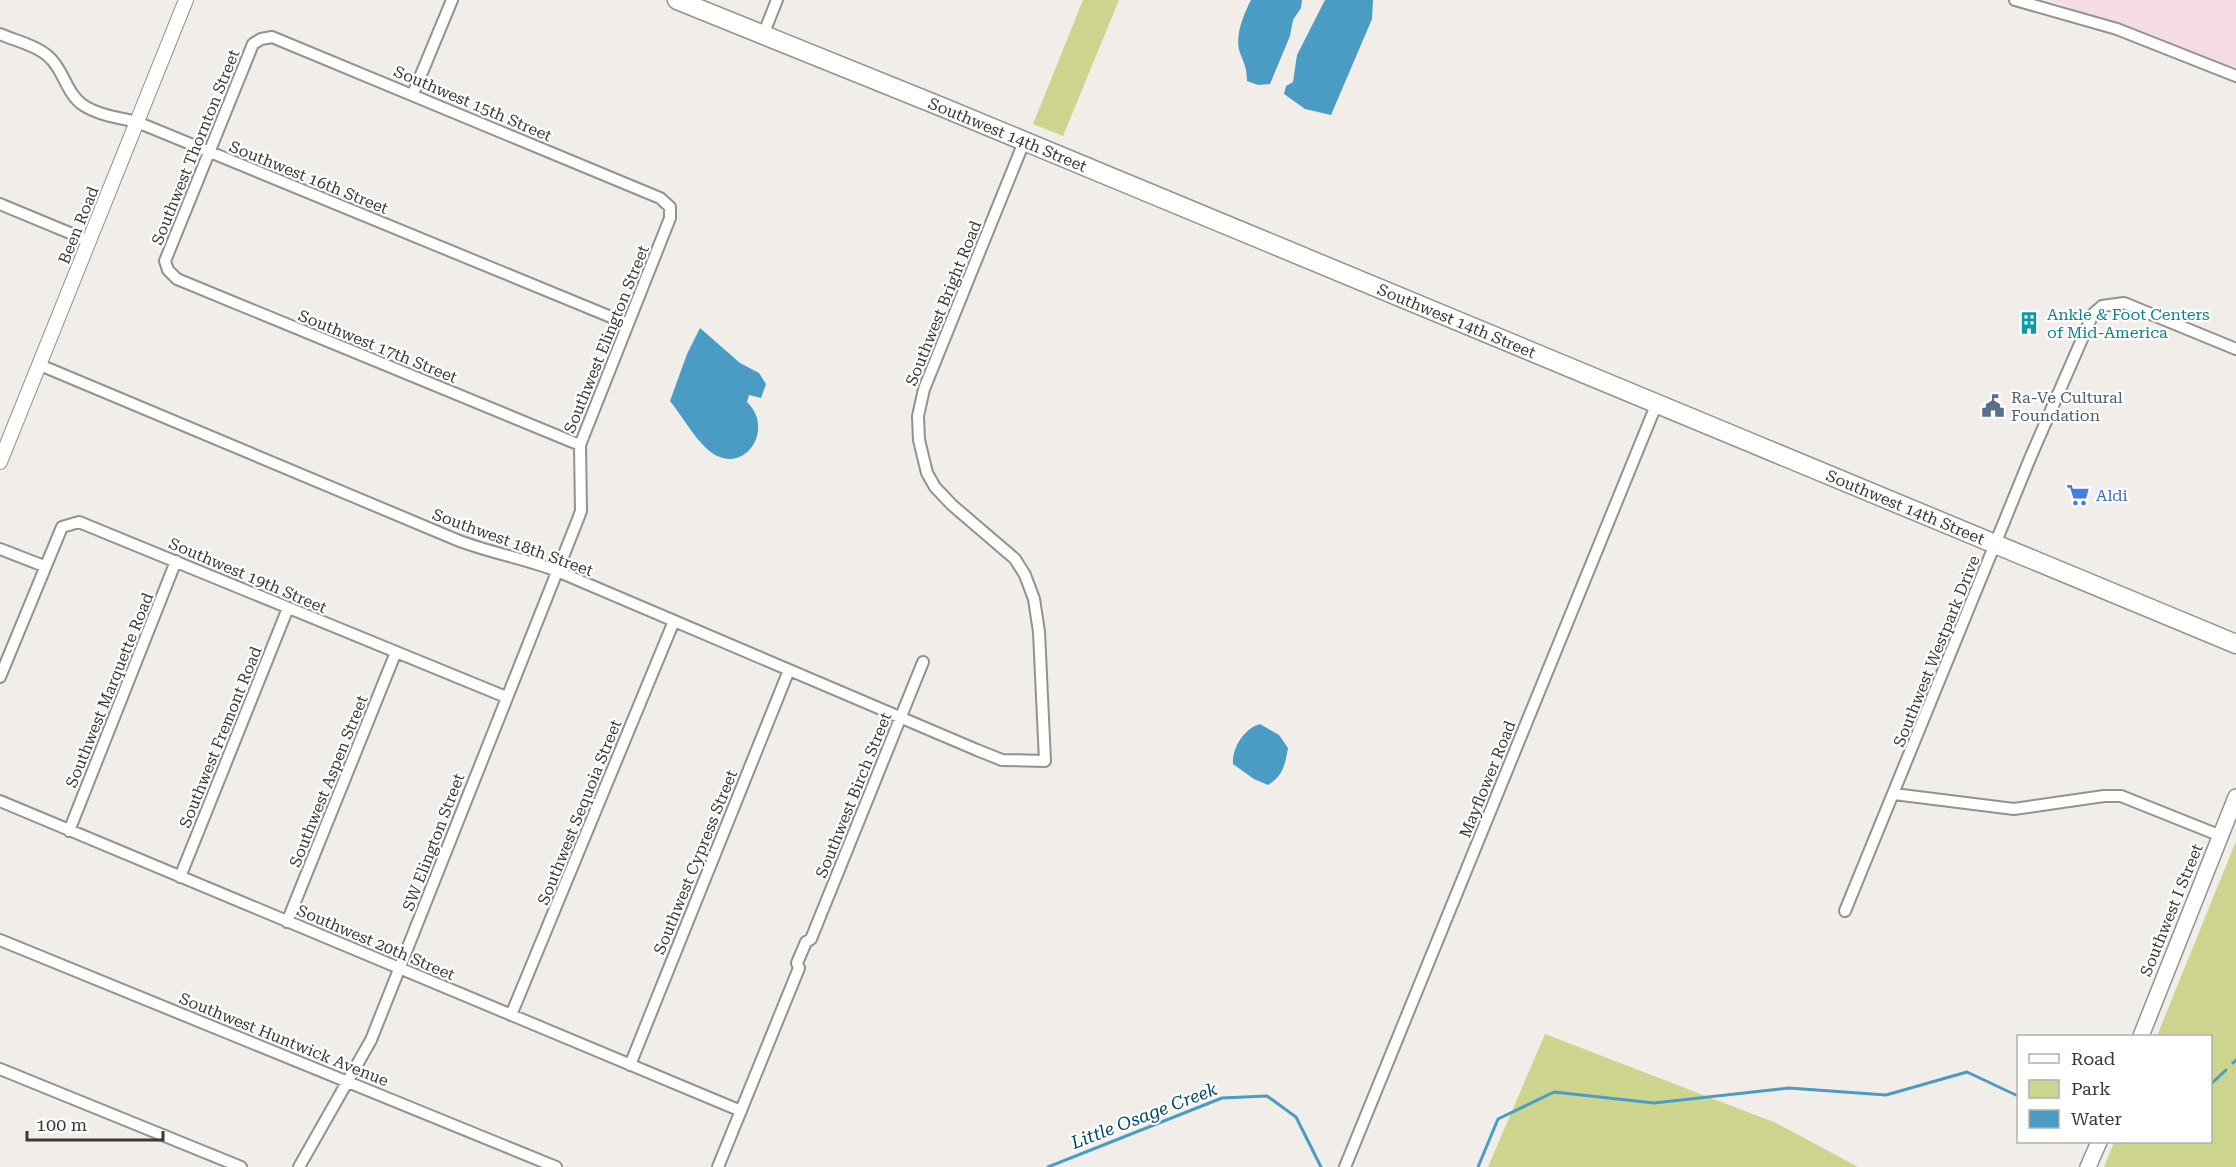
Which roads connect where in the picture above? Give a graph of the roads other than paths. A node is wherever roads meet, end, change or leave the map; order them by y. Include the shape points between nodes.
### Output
1 (186, 0) edge
2 (452, 0) edge
3 (677, 0) edge
4 (777, 0) edge
5 (2015, 0) edge
6 (0, 34) edge
7 (763, 35) junction
8 (261, 39) joint
9 (2236, 76) edge
10 (413, 94) junction
11 (137, 122) junction
12 (1024, 142) junction
13 (209, 152) junction
14 (0, 204) edge
15 (669, 207) joint
16 (89, 241) junction
17 (168, 270) joint
18 (628, 324) junction
19 (2236, 349) edge
20 (40, 365) junction
21 (1657, 403) junction
22 (580, 445) junction
23 (0, 462) edge
24 (578, 519) joint
25 (1995, 544) junction
26 (0, 549) edge
27 (176, 561) junction
28 (44, 566) junction
29 (557, 571) junction
30 (288, 608) junction
31 (674, 621) junction
32 (2236, 644) edge
33 (396, 652) junction
34 (923, 662) dead end
35 (789, 670) junction
36 (0, 677) edge
37 (506, 697) junction
38 (902, 717) junction
39 (1045, 761) joint
40 (1894, 794) junction
41 (2236, 798) edge
42 (0, 801) edge
43 (69, 831) junction
44 (2221, 836) junction
45 (180, 877) junction
46 (1845, 911) dead end
47 (287, 922) junction
48 (0, 939) edge
49 (400, 968) junction
50 (512, 1015) junction
51 (2140, 1035) edge
52 (630, 1065) junction
53 (0, 1069) edge
54 (347, 1080) junction
55 (741, 1111) junction
56 (2098, 1144) edge
57 (241, 1167) edge
58 (299, 1167) edge
59 (556, 1167) edge
60 (718, 1167) edge
61 (1345, 1167) edge
62 (2088, 1167) edge

1 - 11 street, Been Road
2 - 10 street
3 - 7 main road, Southwest 14th Street
4 - 7 street
5 - 9 street via 2117,29
6 - 11 street, Southwest 16th Street via 51,59 82,104
7 - 12 main road, Southwest 14th Street
8 - 10 street, Southwest 15th Street via 272,37
8 - 13 street, Southwest Thornton Street via 253,44
10 - 15 street, Southwest 15th Street via 660,198
11 - 13 street, Southwest 16th Street
11 - 16 street, Been Road
12 - 21 main road, Southwest 14th Street
12 - 39 street, Southwest Bright Road via 924,389 918,416 922,457 935,487 1015,559 1034,599
13 - 17 street, Southwest Thornton Street via 165,261
13 - 18 street, Southwest 16th Street
14 - 16 street
15 - 18 street, Southwest Elington Street via 670,218
16 - 20 street, Been Road
17 - 22 street, Southwest 17th Street via 177,279
18 - 22 street, Southwest Elington Street
19 - 25 street, Southwest Westpark Drive via 2124,303 2102,306 2093,314
20 - 23 street, Been Road
20 - 29 street, Southwest 18th Street via 466,543
21 - 25 main road, Southwest 14th Street
21 - 61 street, Mayflower Road
22 - 24 street, Southwest Elington Street
24 - 29 street, SW Elington Street
25 - 32 main road, Southwest 14th Street
25 - 40 street, Southwest Westpark Drive
26 - 28 street
27 - 28 street, Southwest 19th Street via 79,522 62,527
27 - 30 street, Southwest 19th Street
27 - 43 street, Southwest Marquette Road
28 - 36 street, Southwest 19th Street
29 - 31 street, Southwest 18th Street
29 - 37 street, SW Elington Street
30 - 33 street, Southwest 19th Street
30 - 45 street, Southwest Fremont Road
31 - 35 street, Southwest 18th Street
31 - 50 street, Southwest Sequoia Street
33 - 37 street, Southwest 19th Street
33 - 47 street, Southwest Aspen Street
34 - 38 street, Southwest Birch Street
35 - 38 street, Southwest 18th Street
35 - 52 street, Southwest Cypress Street
37 - 49 street, SW Elington Street
38 - 39 street, Southwest 18th Street via 1002,760
38 - 55 street, Southwest Birch Street via 811,939 804,966 799,968
40 - 44 street via 2014,809 2121,796
40 - 46 street, Southwest Westpark Drive
41 - 44 main road, Southwest I Street
42 - 43 street, Southwest 20th Street
43 - 45 street, Southwest 20th Street
44 - 51 main road, Southwest I Street
45 - 47 street, Southwest 20th Street
47 - 49 street, Southwest 20th Street
48 - 54 street, Southwest Huntwick Avenue
49 - 50 street, Southwest 20th Street
49 - 54 street, SW Elington Street via 370,1040
50 - 52 street, Southwest 20th Street
52 - 55 street, Southwest 20th Street
53 - 57 street
54 - 58 street, SW Elington Street
54 - 59 street, Southwest Huntwick Avenue
55 - 60 street, Southwest Birch Street
56 - 62 main road

